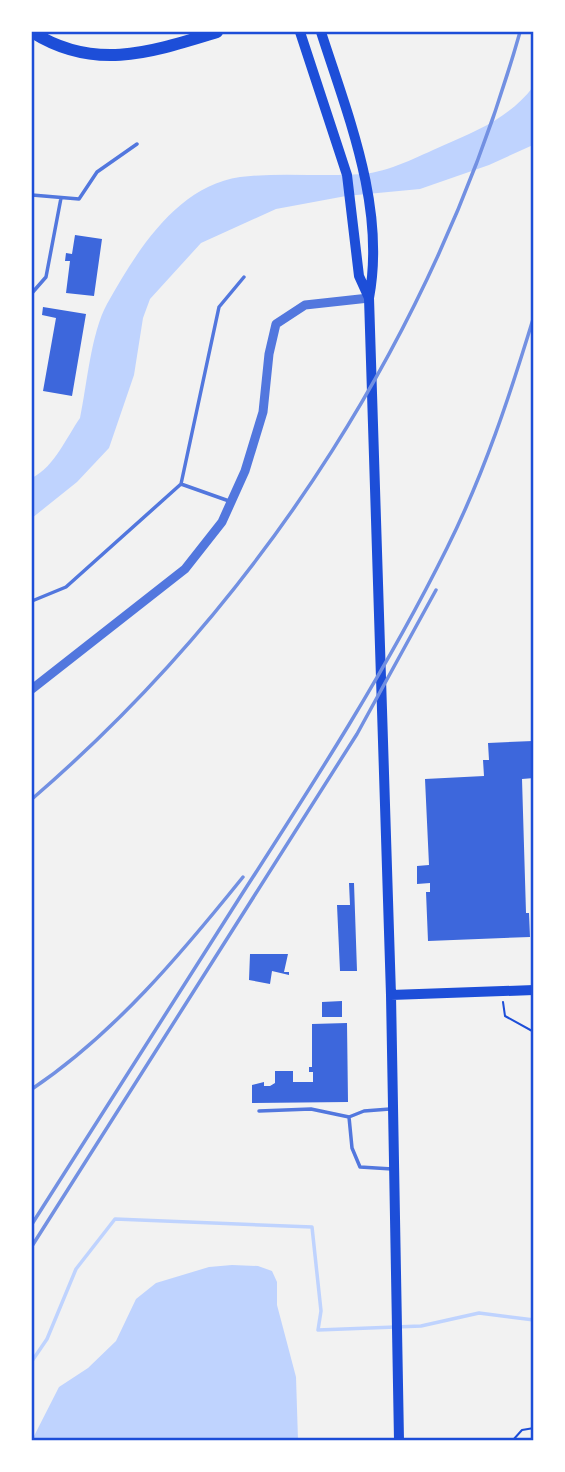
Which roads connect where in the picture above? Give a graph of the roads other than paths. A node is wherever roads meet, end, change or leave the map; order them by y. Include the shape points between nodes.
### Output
1 (32, 32) edge
2 (217, 32) edge
3 (300, 32) edge
4 (321, 32) edge
5 (137, 144) dead end
6 (32, 195) edge
7 (61, 197) junction
8 (244, 277) dead end
9 (32, 293) edge
10 (369, 298) junction
11 (181, 484) junction
12 (231, 502) junction
13 (32, 601) edge
14 (32, 690) edge
15 (534, 990) edge
16 (391, 995) junction
17 (393, 1109) junction
18 (258, 1111) dead end
19 (349, 1117) junction
20 (394, 1169) junction
21 (399, 1440) edge

1 - 2 highway via 71,50 123,56
3 - 10 main road via 347,175 359,276
4 - 10 main road via 365,171 374,274
5 - 7 lane via 97,172 79,199
6 - 7 lane
7 - 9 lane via 47,276
8 - 11 lane via 219,307
10 - 12 street via 305,305 276,324 262,412
10 - 16 main road
11 - 12 lane
11 - 13 lane via 66,587
12 - 14 street via 222,522 185,569
15 - 16 main road
16 - 17 main road
17 - 19 lane
17 - 20 main road
18 - 19 lane via 311,1109
19 - 20 lane via 352,1148 360,1167
20 - 21 main road

